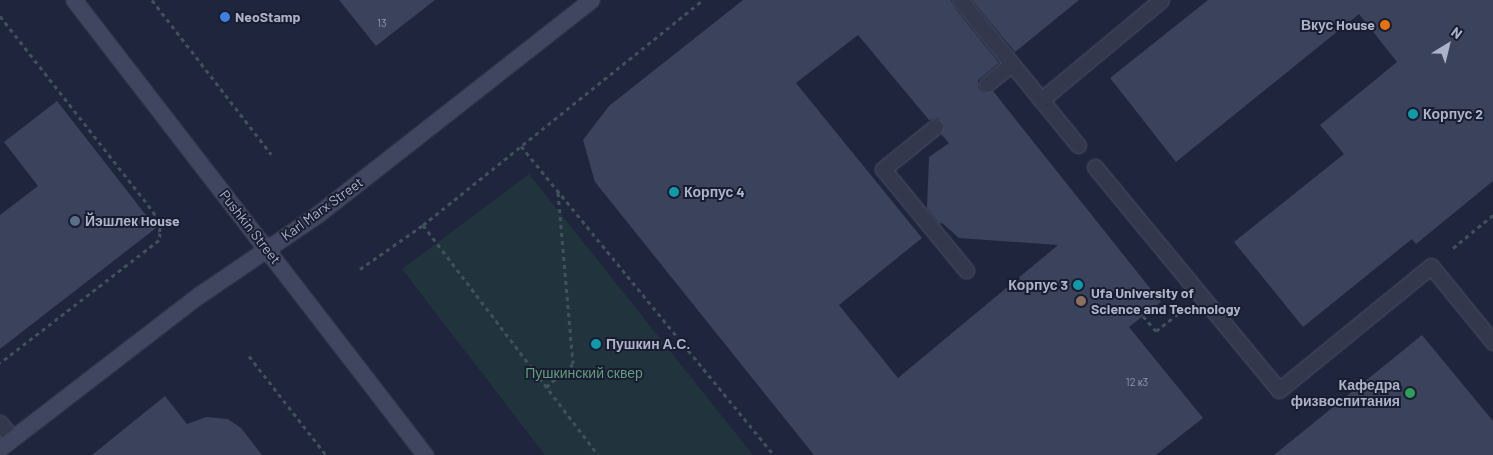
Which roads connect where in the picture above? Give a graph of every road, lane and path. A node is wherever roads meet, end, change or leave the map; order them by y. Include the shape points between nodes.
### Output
1 (74, 0) edge
2 (152, 0) edge
3 (591, 0) edge
4 (703, 0) edge
5 (960, 0) edge
6 (1161, 0) edge
7 (0, 16) edge
8 (1012, 64) junction
9 (987, 84) dead end
10 (1041, 100) junction
11 (935, 127) dead end
12 (1078, 145) dead end
13 (521, 146) junction
14 (271, 154) dead end
15 (1095, 167) dead end
16 (558, 192) junction
17 (1493, 215) edge
18 (423, 225) junction
19 (267, 248) junction
20 (1431, 266) junction
21 (360, 269) dead end
22 (966, 270) dead end
23 (1201, 295) junction
24 (1143, 316) dead end
25 (1493, 342) edge
26 (249, 356) dead end
27 (0, 363) edge
28 (546, 387) junction
29 (0, 423) edge
30 (12, 438) junction
31 (0, 448) edge
32 (326, 455) edge
33 (425, 455) edge
34 (598, 455) edge
35 (774, 455) edge

1 - 19 main road, Pushkin Street
2 - 14 path
3 - 19 main road, Karl Marx Street via 318,214
4 - 13 path
5 - 8 lane
6 - 10 lane
7 - 27 path via 148,204 159,220 160,233 158,240
8 - 9 lane
8 - 10 lane
10 - 12 lane
11 - 22 lane via 883,169
13 - 16 path
13 - 18 path
15 - 23 lane
16 - 28 path via 572,364
16 - 35 path
17 - 20 path
18 - 21 path
18 - 28 path
19 - 30 main road, Karl Marx Street via 199,294
19 - 33 main road, Pushkin Street
20 - 23 lane via 1279,390
20 - 25 lane
23 - 24 path via 1156,331
26 - 32 path
28 - 34 path
29 - 30 lane
30 - 31 main road, Karl Marx Street

